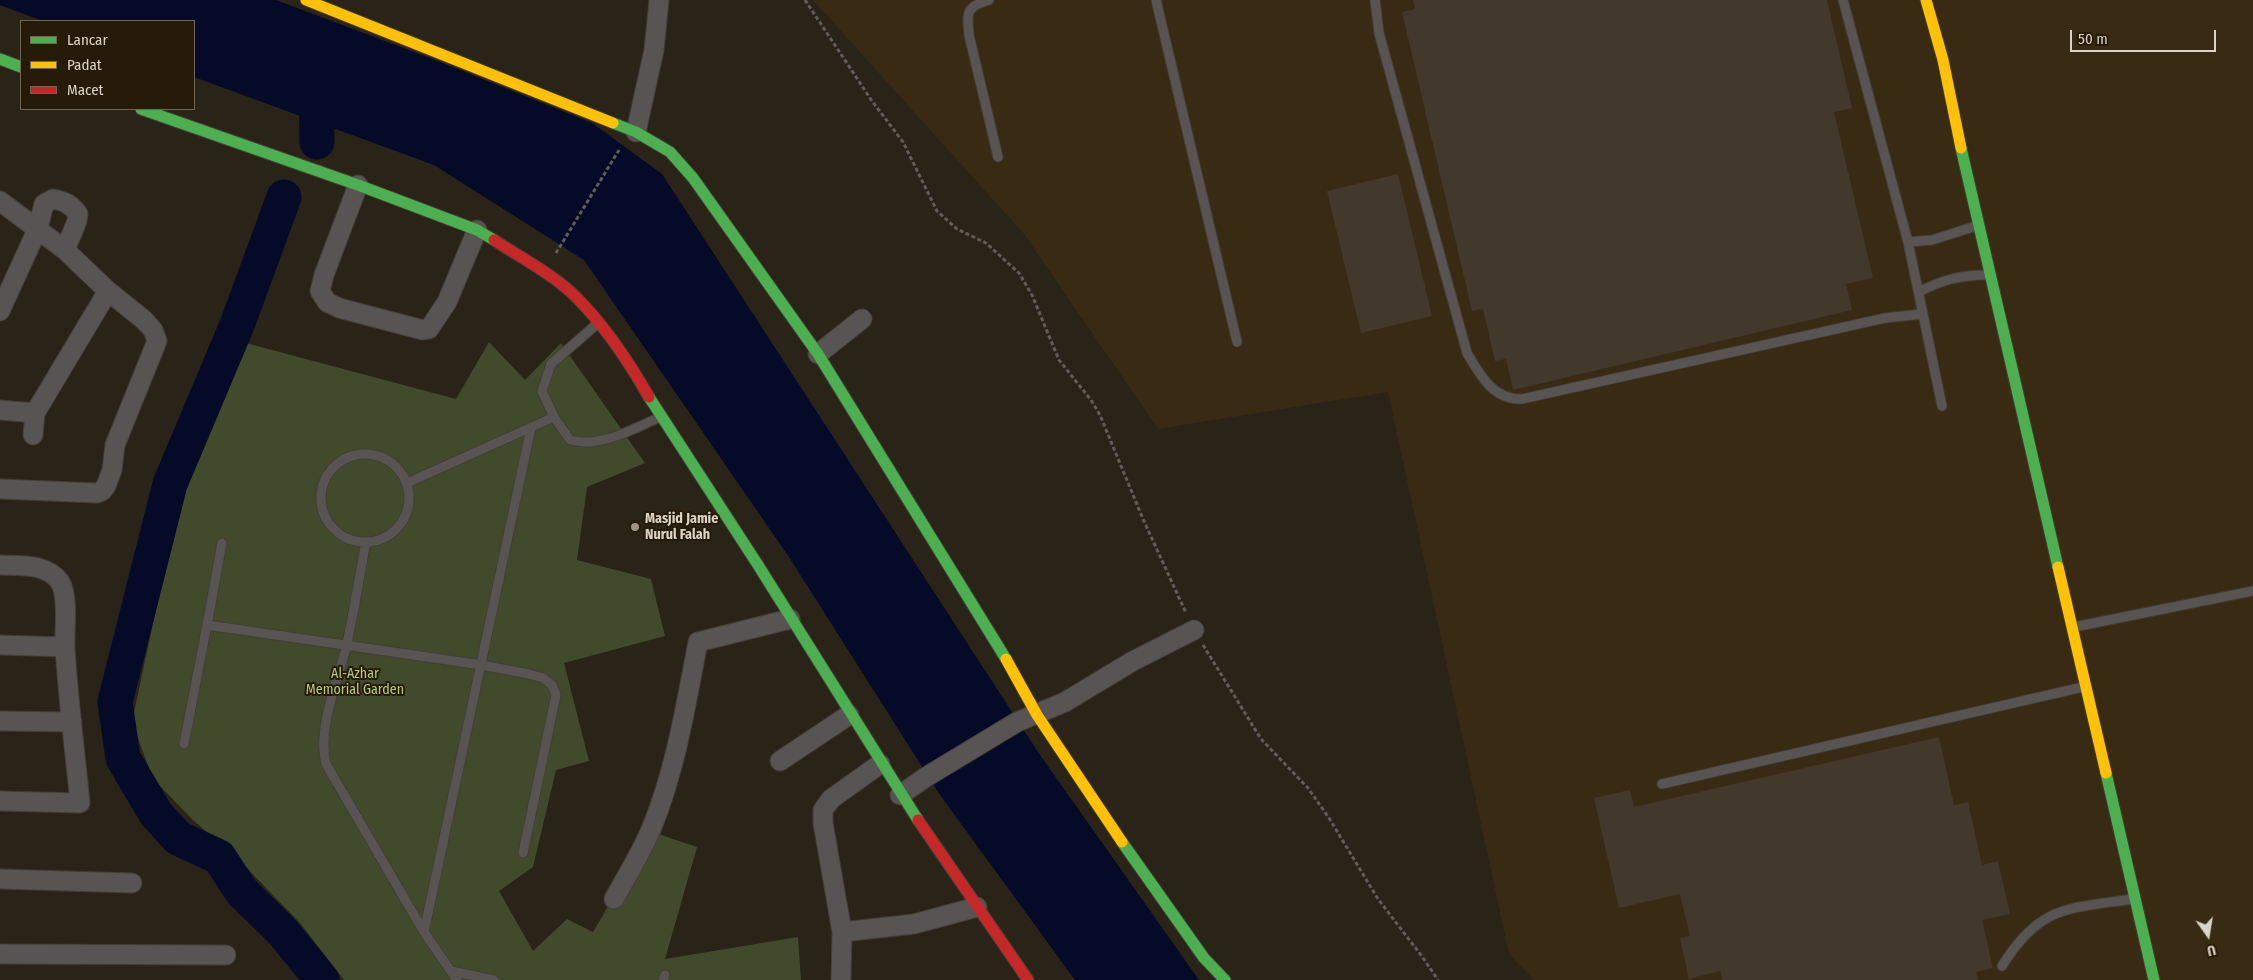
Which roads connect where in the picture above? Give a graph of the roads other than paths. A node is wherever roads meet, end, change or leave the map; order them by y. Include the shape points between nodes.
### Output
1 (306, 0) edge
2 (659, 0) edge
3 (989, 0) edge
4 (1156, 0) edge
5 (1375, 0) edge
6 (1843, 0) edge
7 (1926, 0) edge
8 (0, 59) edge
9 (20, 67) edge
10 (144, 110) edge
11 (636, 132) junction
12 (998, 157) dead end
13 (358, 185) junction
14 (0, 201) edge
15 (1978, 226) junction
16 (38, 228) junction
17 (477, 230) junction
18 (1908, 242) junction
19 (65, 250) junction
20 (1990, 275) junction
21 (108, 291) junction
22 (1919, 292) junction
23 (0, 311) edge
24 (1922, 314) junction
25 (862, 319) dead end
26 (599, 322) junction
27 (1237, 342) dead end
28 (818, 354) junction
29 (1942, 406) dead end
30 (0, 410) edge
31 (35, 413) junction
32 (554, 417) junction
33 (660, 417) junction
34 (531, 428) junction
35 (32, 435) dead end
36 (407, 483) junction
37 (0, 489) edge
38 (366, 542) junction
39 (222, 543) dead end
40 (0, 565) edge
41 (2253, 591) edge
42 (790, 619) junction
43 (208, 626) junction
44 (2071, 628) junction
45 (1194, 630) road end
46 (0, 645) edge
47 (346, 646) junction
48 (65, 647) junction
49 (482, 665) junction
50 (2086, 687) junction
51 (849, 715) junction
52 (1037, 715) junction
53 (0, 721) edge
54 (72, 722) junction
55 (184, 744) dead end
56 (780, 761) dead end
57 (880, 764) junction
58 (1662, 784) dead end
59 (900, 796) junction
60 (0, 801) edge
61 (523, 853) dead end
62 (0, 879) edge
63 (132, 883) dead end
64 (614, 899) dead end
65 (2135, 899) junction
66 (977, 907) junction
67 (424, 932) junction
68 (842, 932) junction
69 (0, 954) edge
70 (226, 955) dead end
71 (2002, 966) dead end
72 (451, 970) junction
73 (457, 980) edge
74 (494, 980) edge
75 (841, 980) edge
76 (1028, 980) edge
77 (1225, 980) edge
78 (2154, 980) edge

1 - 11 street
2 - 11 street via 654,50
3 - 12 lane via 975,4 967,17
4 - 27 lane
5 - 24 lane via 1379,33 1467,353 1487,386 1512,400 1522,399 1885,318
6 - 18 lane
7 - 15 street via 1943,60
8 - 9 street
10 - 13 street
11 - 28 street via 670,152 693,178
13 - 17 street
13 - 17 street via 320,291 328,302 339,308 429,329 448,302
14 - 16 street
15 - 18 lane via 1932,240
15 - 20 street
16 - 19 street
16 - 19 street via 48,200 72,206 78,214 77,221
16 - 23 street
17 - 26 street via 535,266 575,296
18 - 22 lane
19 - 21 street
20 - 22 lane via 1965,275 1939,281
20 - 44 street
21 - 31 street
21 - 37 street via 154,330 157,340 115,445 106,486 97,493
22 - 24 lane
24 - 29 lane
25 - 28 street
26 - 32 lane via 551,364 542,391
26 - 33 street
28 - 52 street via 998,645
30 - 31 street
31 - 35 street
32 - 33 lane via 570,440 580,442 615,437
32 - 34 lane
33 - 42 street
34 - 36 lane
34 - 49 lane
36 - 38 lane via 409,503 402,523 380,540
36 - 38 lane via 399,469 386,458 371,454 355,455 340,461 328,473 322,487 321,504 326,519 336,532 350,540
38 - 47 lane
39 - 43 lane
40 - 48 street via 34,566 51,573 60,582 64,592
41 - 44 lane
42 - 51 street
42 - 64 street via 698,642 680,735 665,791 651,829
43 - 47 lane
43 - 55 lane
44 - 50 street
45 - 52 street
46 - 48 street
47 - 49 lane
47 - 67 lane via 323,737 323,753 326,764
48 - 54 street
49 - 61 lane via 543,678 552,685 556,695
49 - 67 lane
50 - 58 lane
50 - 65 street
51 - 56 street
51 - 57 street
52 - 59 street via 1017,722
52 - 77 street via 1129,853 1204,958
53 - 54 street
54 - 60 street via 80,803
57 - 59 street
57 - 68 street via 831,799 823,810 822,823
59 - 66 street
62 - 63 street
65 - 71 lane via 2051,914 2033,926 2011,950
65 - 78 street
66 - 68 street via 914,924
66 - 76 street
67 - 72 lane
68 - 75 street
69 - 70 street
72 - 73 lane
72 - 74 lane

